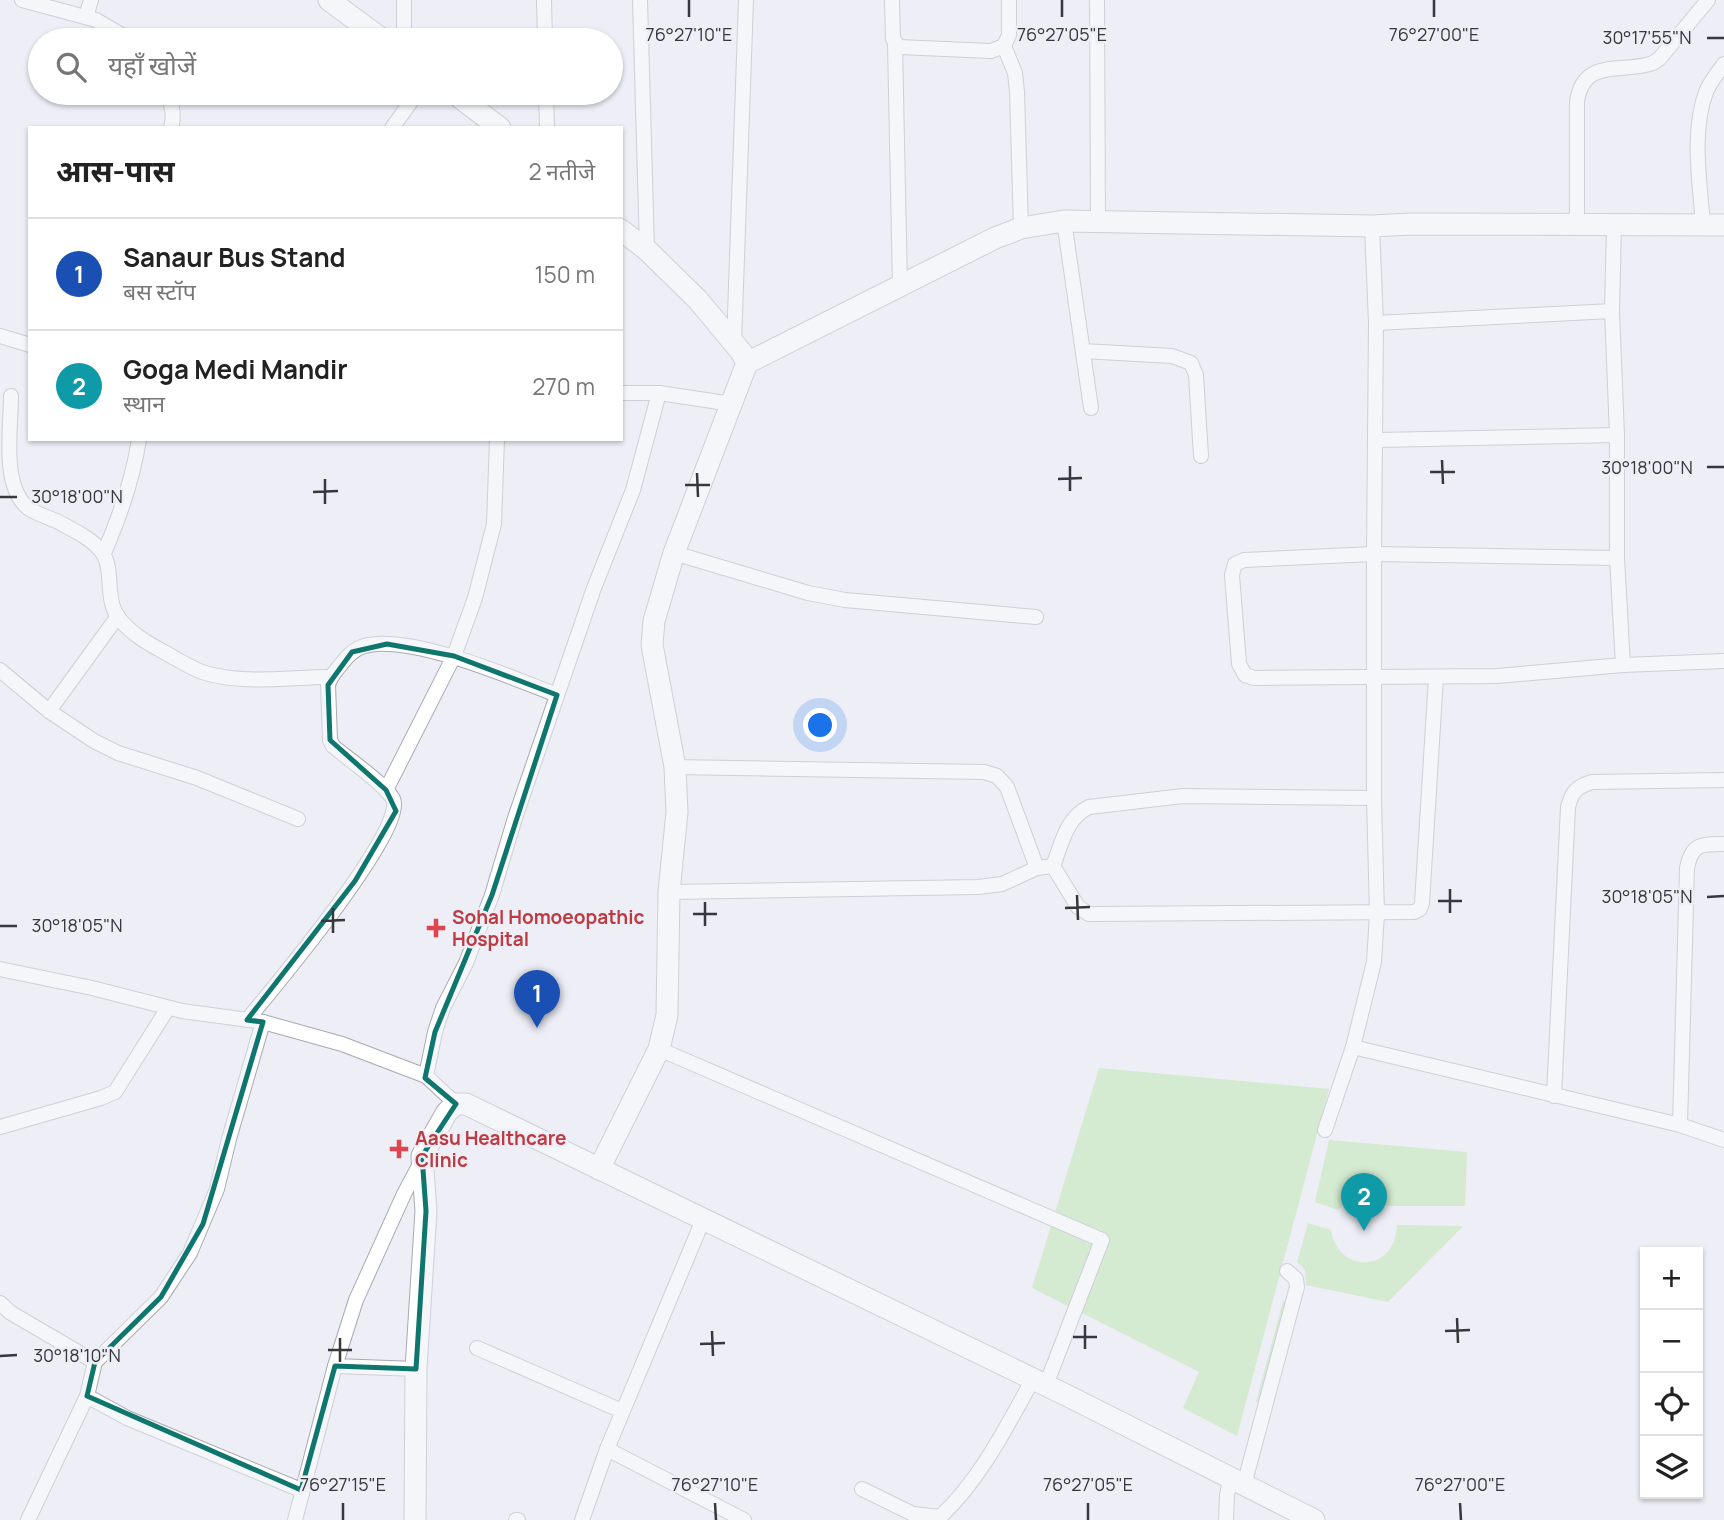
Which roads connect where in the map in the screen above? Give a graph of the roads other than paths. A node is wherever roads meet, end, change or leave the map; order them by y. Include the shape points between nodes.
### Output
1 (22, 0) edge
2 (91, 0) edge
3 (329, 0) edge
4 (404, 0) edge
5 (544, 0) edge
6 (639, 0) edge
7 (746, 0) edge
8 (892, 0) edge
9 (1009, 0) edge
10 (1097, 0) edge
11 (1708, 0) edge
12 (86, 17) junction
13 (111, 28) edge
14 (367, 28) edge
15 (404, 28) edge
16 (545, 28) edge
17 (895, 44) junction
18 (1004, 46) junction
19 (1724, 64) edge
20 (1707, 90) junction
21 (1724, 90) edge
22 (170, 105) edge
23 (408, 105) edge
24 (470, 105) edge
25 (546, 105) edge
26 (172, 126) edge
27 (393, 126) edge
28 (497, 126) edge
29 (547, 126) edge
30 (1064, 220) junction
31 (1098, 220) junction
32 (1577, 225) junction
33 (1614, 225) junction
34 (1713, 225) edge
35 (1372, 226) junction
36 (1021, 228) junction
37 (623, 232) edge
38 (647, 250) junction
39 (900, 287) junction
40 (1612, 311) junction
41 (1376, 323) junction
42 (0, 336) edge
43 (734, 343) junction
44 (28, 344) edge
45 (1083, 351) junction
46 (747, 363) junction
47 (623, 393) edge
48 (659, 393) junction
49 (11, 396) dead end
50 (732, 404) junction
51 (1091, 408) dead end
52 (1617, 435) junction
53 (1376, 440) junction
54 (139, 441) edge
55 (497, 441) edge
56 (1201, 456) dead end
57 (104, 553) junction
58 (674, 553) junction
59 (1374, 554) junction
60 (1617, 558) junction
61 (118, 616) junction
62 (1037, 617) dead end
63 (454, 656) junction
64 (1724, 661) edge
65 (1623, 665) junction
66 (0, 670) edge
67 (330, 677) junction
68 (1436, 677) junction
69 (1374, 679) junction
70 (557, 695) junction
71 (49, 710) junction
72 (675, 767) junction
73 (1724, 780) edge
74 (386, 790) junction
75 (1374, 798) junction
76 (298, 819) dead end
77 (1724, 844) edge
78 (1053, 866) junction
79 (1037, 868) junction
80 (669, 892) junction
81 (1377, 914) junction
82 (0, 968) edge
83 (168, 1008) junction
84 (247, 1020) junction
85 (263, 1022) junction
86 (1353, 1047) junction
87 (659, 1049) junction
88 (426, 1076) junction
89 (1554, 1096) junction
90 (456, 1104) junction
91 (1680, 1125) junction
92 (0, 1127) edge
93 (1325, 1130) dead end
94 (1724, 1140) edge
95 (421, 1161) junction
96 (599, 1169) junction
97 (703, 1220) junction
98 (1287, 1271) dead end
99 (4, 1312) edge
100 (477, 1348) dead end
101 (95, 1362) junction
102 (335, 1366) junction
103 (416, 1369) junction
104 (1039, 1382) junction
105 (87, 1396) junction
106 (622, 1411) junction
107 (607, 1449) junction
108 (1237, 1481) junction
109 (862, 1489) dead end
110 (301, 1490) junction
111 (951, 1515) edge
112 (911, 1517) edge
113 (28, 1520) edge
114 (295, 1520) edge
115 (415, 1520) edge
116 (582, 1520) edge
117 (744, 1520) edge
118 (1226, 1520) edge
119 (1314, 1520) edge

1 - 12 street
2 - 12 street
3 - 14 street
4 - 15 street
5 - 16 street
6 - 38 street
7 - 43 street
8 - 17 street
9 - 18 street via 1009,35
10 - 31 street
11 - 32 street via 1653,63 1594,72 1583,80 1577,102
12 - 13 street
17 - 18 street via 904,49 991,51
17 - 39 street
18 - 36 street via 1017,92
19 - 20 street
20 - 21 street
20 - 34 street via 1698,151
22 - 26 street
23 - 27 street
24 - 28 street
25 - 29 street
30 - 31 street
30 - 36 street
30 - 45 street
31 - 35 street
32 - 33 street
32 - 35 street
33 - 34 street
33 - 40 street
35 - 41 street
36 - 39 street
37 - 38 street
38 - 43 street
39 - 46 street
40 - 41 street
40 - 52 street
41 - 53 street
42 - 44 street
43 - 46 street
45 - 51 street
45 - 56 street via 1172,356 1191,363 1196,375
46 - 50 street
47 - 48 street
48 - 50 street
48 - 70 street via 632,490
49 - 57 street via 11,477 17,495 29,508
50 - 58 street
52 - 53 street
52 - 60 street
53 - 59 street
54 - 57 street via 122,510
55 - 63 street via 494,524
57 - 61 street via 110,601
58 - 62 street via 845,600
58 - 72 street via 654,621 652,645
59 - 60 street
59 - 69 street
59 - 69 street via 1244,560 1235,564 1232,575 1239,664 1245,676
60 - 65 street
61 - 67 street via 152,646 201,671 249,680
61 - 71 street
63 - 67 street via 387,644 365,646 352,652
63 - 70 street
63 - 74 street
64 - 65 street
65 - 68 street
66 - 71 street
67 - 74 street via 330,740
68 - 69 street
68 - 81 street via 1422,903 1414,912
69 - 75 street
70 - 88 street via 492,895 443,1008
71 - 76 street via 118,753 197,778
72 - 79 street via 985,772 997,776 1007,788
72 - 80 street via 677,812
73 - 89 street via 1592,782 1571,793
74 - 84 street via 396,810 375,851
75 - 78 street via 1194,796 1089,807 1071,820
75 - 81 street
77 - 91 street via 1696,848 1687,868
78 - 79 street
78 - 81 street via 1078,907 1089,914
79 - 80 street via 1002,884 978,887
80 - 87 street via 667,1015
81 - 86 street via 1374,962
82 - 83 street
83 - 84 street
83 - 92 street via 116,1092
84 - 85 street
85 - 88 street via 342,1044
85 - 101 street via 218,1189 190,1253 161,1297
86 - 89 street
86 - 93 street
87 - 96 street
87 - 104 street via 1101,1240
88 - 90 street
89 - 91 street
90 - 95 street via 429,1141
90 - 96 street via 466,1104
91 - 94 street
95 - 102 street via 356,1300
95 - 103 street via 426,1212
96 - 97 street
97 - 104 street
97 - 106 street
98 - 108 street via 1297,1287
99 - 101 street
100 - 106 street
101 - 105 street
102 - 103 street
102 - 110 street
103 - 115 street
104 - 108 street
104 - 111 street
105 - 110 street via 139,1423
105 - 113 street
106 - 107 street
107 - 116 street
107 - 117 street
108 - 118 street via 1227,1494
108 - 119 street
109 - 112 street
110 - 114 street
111 - 112 street

